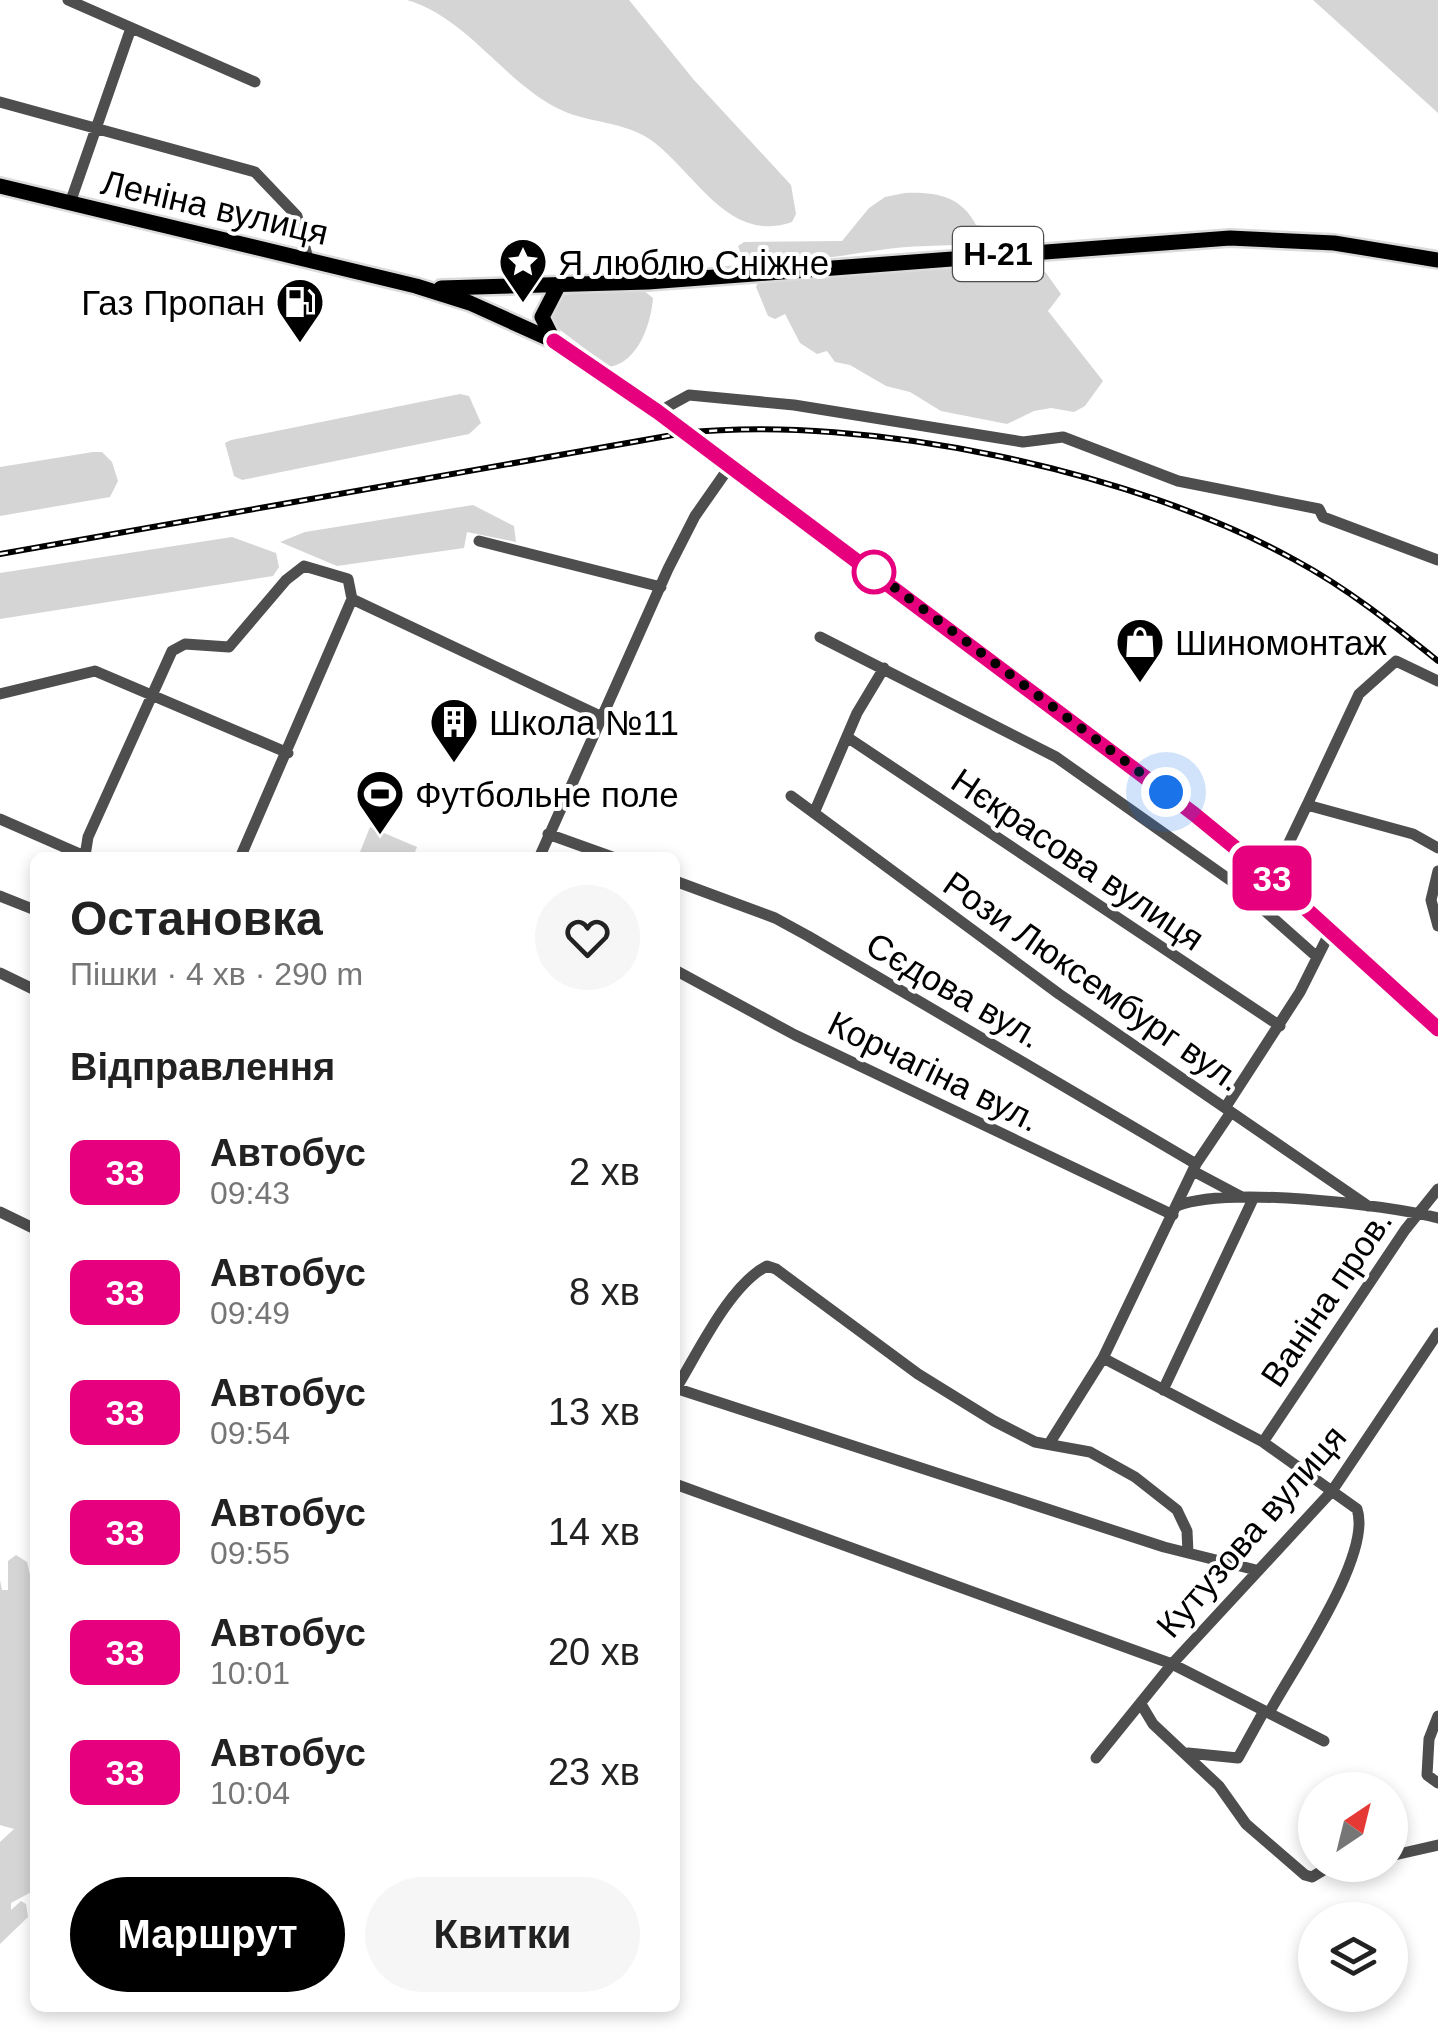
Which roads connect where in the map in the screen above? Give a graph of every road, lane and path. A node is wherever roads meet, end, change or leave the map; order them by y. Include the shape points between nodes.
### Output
1 (68, 0) edge
2 (130, 31) junction
3 (255, 82) dead end
4 (0, 102) edge
5 (96, 127) junction
6 (0, 186) edge
7 (70, 203) junction
8 (308, 259) junction
9 (1438, 260) edge
10 (416, 286) junction
11 (556, 288) junction
12 (554, 341) junction
13 (658, 412) junction
14 (730, 466) junction
15 (479, 541) dead end
16 (1438, 560) edge
17 (660, 586) junction
18 (352, 599) junction
19 (820, 637) dead end
20 (884, 668) junction
21 (1438, 681) edge
22 (0, 694) edge
23 (154, 694) junction
24 (600, 716) junction
25 (847, 737) junction
26 (288, 753) junction
27 (790, 796) dead end
28 (1307, 804) junction
29 (814, 813) junction
30 (0, 818) edge
31 (548, 834) junction
32 (1438, 848) edge
33 (76, 852) edge
34 (87, 852) edge
35 (243, 852) edge
36 (541, 852) edge
37 (599, 852) edge
38 (1438, 871) edge
39 (1272, 878) junction
40 (680, 883) edge
41 (0, 896) edge
42 (30, 908) edge
43 (1438, 926) edge
44 (1330, 932) junction
45 (1317, 958) junction
46 (0, 973) edge
47 (680, 973) edge
48 (30, 988) edge
49 (1280, 1026) junction
50 (1438, 1029) edge
51 (1228, 1110) junction
52 (1195, 1168) junction
53 (1438, 1189) edge
54 (1250, 1199) junction
55 (1368, 1206) junction
56 (1175, 1210) junction
57 (0, 1212) edge
58 (1417, 1214) junction
59 (1438, 1218) edge
60 (30, 1226) edge
61 (1438, 1333) edge
62 (1103, 1358) junction
63 (680, 1381) edge
64 (1163, 1390) junction
65 (680, 1391) edge
66 (1263, 1442) junction
67 (1048, 1444) junction
68 (680, 1486) edge
69 (1332, 1490) junction
70 (1188, 1553) junction
71 (1256, 1570) junction
72 (1172, 1664) junction
73 (1141, 1704) junction
74 (1266, 1712) junction
75 (1438, 1716) edge
76 (1324, 1741) dead end
77 (1186, 1752) junction
78 (1096, 1758) dead end
79 (1438, 1783) edge
80 (1438, 1845) edge
81 (1408, 1852) edge
82 (1298, 1870) edge

1 - 2 street
2 - 3 street
2 - 5 street
4 - 5 street
5 - 7 street
5 - 8 street via 256,172 297,216
6 - 7 main road, Леніна вулиця / Н-21
7 - 8 main road, Леніна вулиця / Н-21
8 - 10 main road, Леніна вулиця / Н-21
9 - 11 main road, Н-21 via 1334,243 1230,238
10 - 11 main road, Н-21
10 - 12 main road
11 - 12 main road via 542,317
12 - 13 main road
13 - 14 main road
13 - 16 street via 689,395 1023,442 1063,437 1178,480 1319,510
14 - 17 street via 695,516
14 - 39 main road
15 - 17 street
17 - 24 street
18 - 23 street via 348,578 304,566 229,648 178,645
18 - 24 street
18 - 26 street
19 - 20 street
20 - 25 street
20 - 45 street via 1056,757 1230,880
21 - 28 street via 1408,663 1380,670 1358,694
22 - 23 street via 95,670
23 - 26 street
23 - 34 street
24 - 31 street
25 - 29 street
25 - 49 street, Нєкрасова вулиця
26 - 35 street
27 - 29 street, Рози Люксембург вул.
28 - 32 street via 1413,834
28 - 39 street
29 - 51 street, Рози Люксембург вул.
30 - 33 street
31 - 36 street
31 - 37 street
38 - 43 street via 1431,890
39 - 44 main road
40 - 52 street, Сєдова вул. via 776,918
41 - 42 street
44 - 45 street
44 - 50 main road
45 - 49 street
46 - 48 street
47 - 56 street, Корчагіна вул. via 796,1035
49 - 51 street
51 - 52 street
51 - 55 street, Рози Люксембург вул.
52 - 54 street, Сєдова вул.
52 - 56 street
53 - 58 street, Ваніна пров.
54 - 55 street
54 - 56 street via 1202,1198
54 - 64 street
55 - 58 street
56 - 62 street
57 - 60 street
58 - 59 street
58 - 66 street, Ваніна пров.
61 - 69 street, Кутузова вулиця
62 - 64 street
62 - 67 street
63 - 67 street via 721,1314 767,1266 918,1374 994,1421
64 - 66 street
65 - 70 street
66 - 69 street
67 - 70 street via 1108,1460 1168,1500 1182,1518
68 - 72 street
69 - 71 street, Кутузова вулиця
69 - 74 street via 1356,1509 1356,1548
70 - 71 street
71 - 72 street, Кутузова вулиця
72 - 73 street, Кутузова вулиця
72 - 74 street
73 - 77 street
73 - 78 street, Кутузова вулиця
74 - 76 street
74 - 77 street via 1238,1758
75 - 79 street via 1427,1775
77 - 82 street via 1246,1824
80 - 81 street

